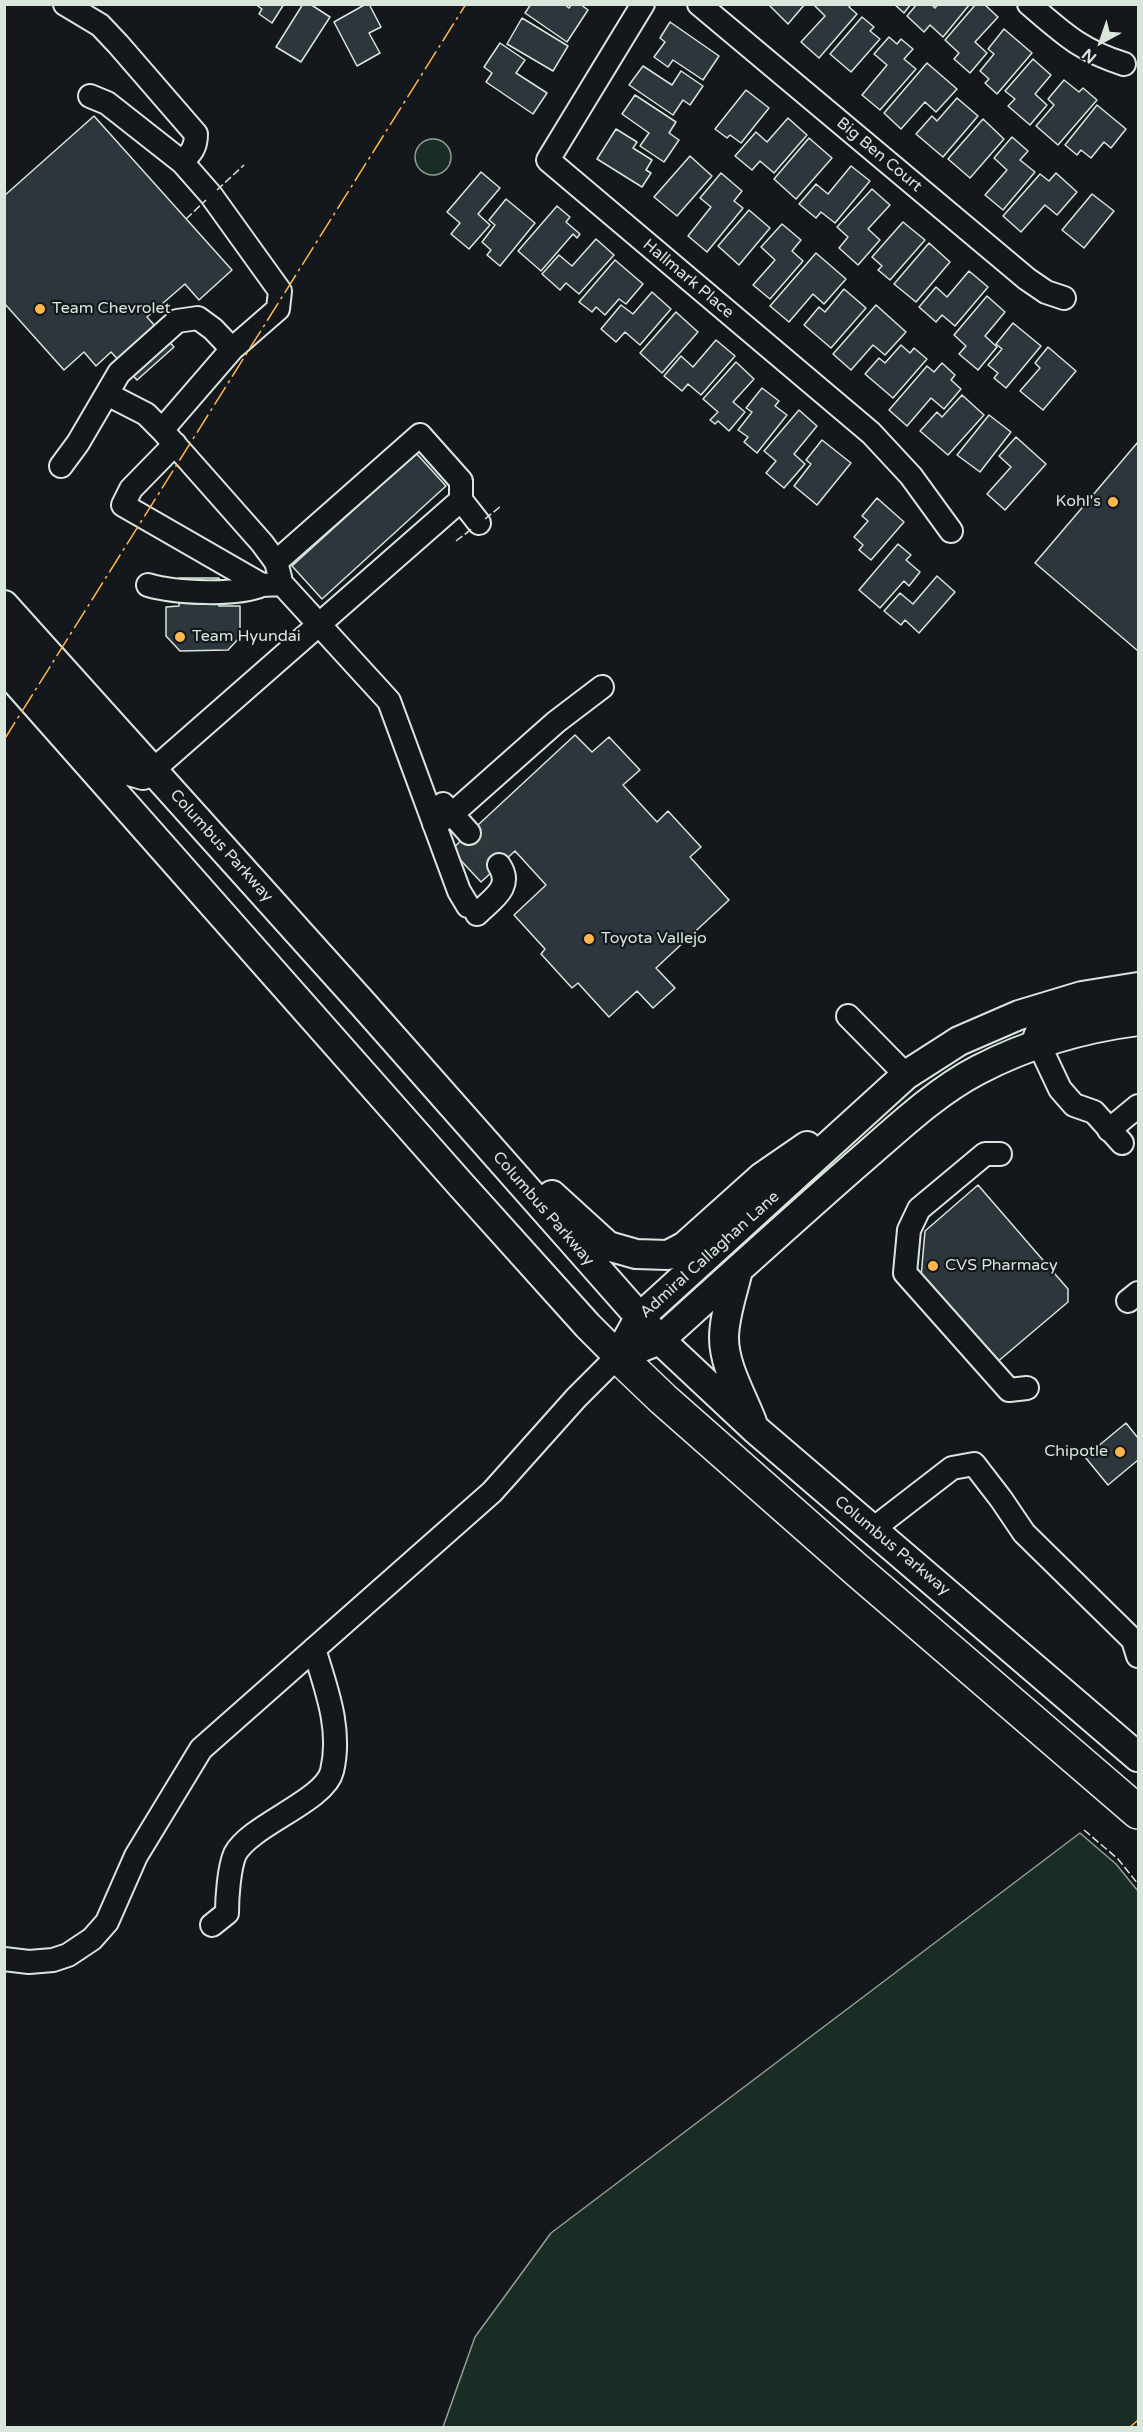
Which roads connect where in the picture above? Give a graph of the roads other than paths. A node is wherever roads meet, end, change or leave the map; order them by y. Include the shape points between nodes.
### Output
1 (65, 4) edge
2 (642, 4) edge
3 (699, 4) edge
4 (1029, 4) edge
5 (1124, 64) dead end
6 (90, 96) dead end
7 (182, 162) junction
8 (1064, 298) dead end
9 (232, 349) junction
10 (107, 394) junction
11 (169, 437) junction
12 (61, 466) dead end
13 (461, 500) junction
14 (479, 523) dead end
15 (951, 531) dead end
16 (276, 562) junction
17 (148, 585) dead end
18 (272, 585) junction
19 (4, 605) edge
20 (319, 626) junction
21 (4, 640) edge
22 (4, 668) edge
23 (602, 687) dead end
24 (153, 770) junction
25 (443, 819) junction
26 (469, 833) tunnel mouth
27 (499, 865) tunnel mouth
28 (1138, 987) edge
29 (1138, 1003) edge
30 (848, 1016) dead end
31 (1138, 1021) edge
32 (1039, 1045) junction
33 (418, 1067) junction
34 (897, 1083) junction
35 (1138, 1106) edge
36 (1000, 1154) dead end
37 (738, 1270) junction
38 (639, 1318) junction
39 (660, 1341) junction
40 (618, 1356) junction
41 (1027, 1388) dead end
42 (755, 1429) junction
43 (873, 1530) junction
44 (314, 1649) junction
45 (1138, 1656) edge
46 (1138, 1757) edge
47 (1138, 1812) edge
48 (212, 1925) dead end
49 (4, 1959) edge

1 - 7 street via 100,25 196,134 196,144
2 - 15 street, Hallmark Place via 548,160 871,433 912,476
3 - 8 street, Big Ben Court via 1027,279
4 - 5 street via 1074,43
6 - 7 street
7 - 9 street via 211,195 280,291 278,309
9 - 10 street via 198,318 177,321 119,373
9 - 11 street
10 - 11 street via 146,414
10 - 12 street
11 - 16 street
11 - 18 street via 123,505
13 - 14 street
13 - 16 street via 461,481 420,435
13 - 20 street
16 - 18 street
17 - 18 street via 180,591 250,590
18 - 20 street
19 - 24 main road, Columbus Parkway
20 - 24 street
20 - 25 street via 388,701 408,754
21 - 24 main road via 126,770 143,775
22 - 40 main road
23 - 25 street
24 - 33 main road, Columbus Parkway
25 - 26 street
25 - 27 street via 459,891 472,910 503,888 505,874
28 - 34 main road, Admiral Callaghan Lane via 1082,996 1019,1015 959,1041
29 - 32 street via 1043,1024 1035,1036
30 - 34 street
31 - 32 main road, Admiral Callaghan Lane via 1089,1029
32 - 35 street via 1060,1089 1074,1105 1094,1112 1116,1137
32 - 37 main road, Admiral Callaghan Lane via 1001,1058 950,1087
33 - 34 main road via 608,1246 646,1255 668,1255 685,1246 762,1177
33 - 38 main road, Columbus Parkway
34 - 38 main road, Admiral Callaghan Lane
36 - 41 street via 985,1154 919,1209 909,1230 905,1273 1009,1390
37 - 39 main road, Admiral Callaghan Lane
37 - 42 main road via 724,1340 728,1361
38 - 39 main road, Columbus Parkway
38 - 40 main road, Admiral Callaghan Lane
39 - 40 main road, Admiral Callaghan Lane
39 - 42 main road, Columbus Parkway
40 - 44 street via 492,1492
40 - 47 highway via 858,1571
42 - 43 main road, Columbus Parkway
43 - 45 street via 952,1468 974,1464 1024,1533 1133,1640
43 - 46 main road, Columbus Parkway
44 - 48 street via 334,1716 332,1773 316,1792 258,1832 236,1853 226,1913
44 - 49 street via 201,1749 135,1856 107,1922 93,1939 53,1960

